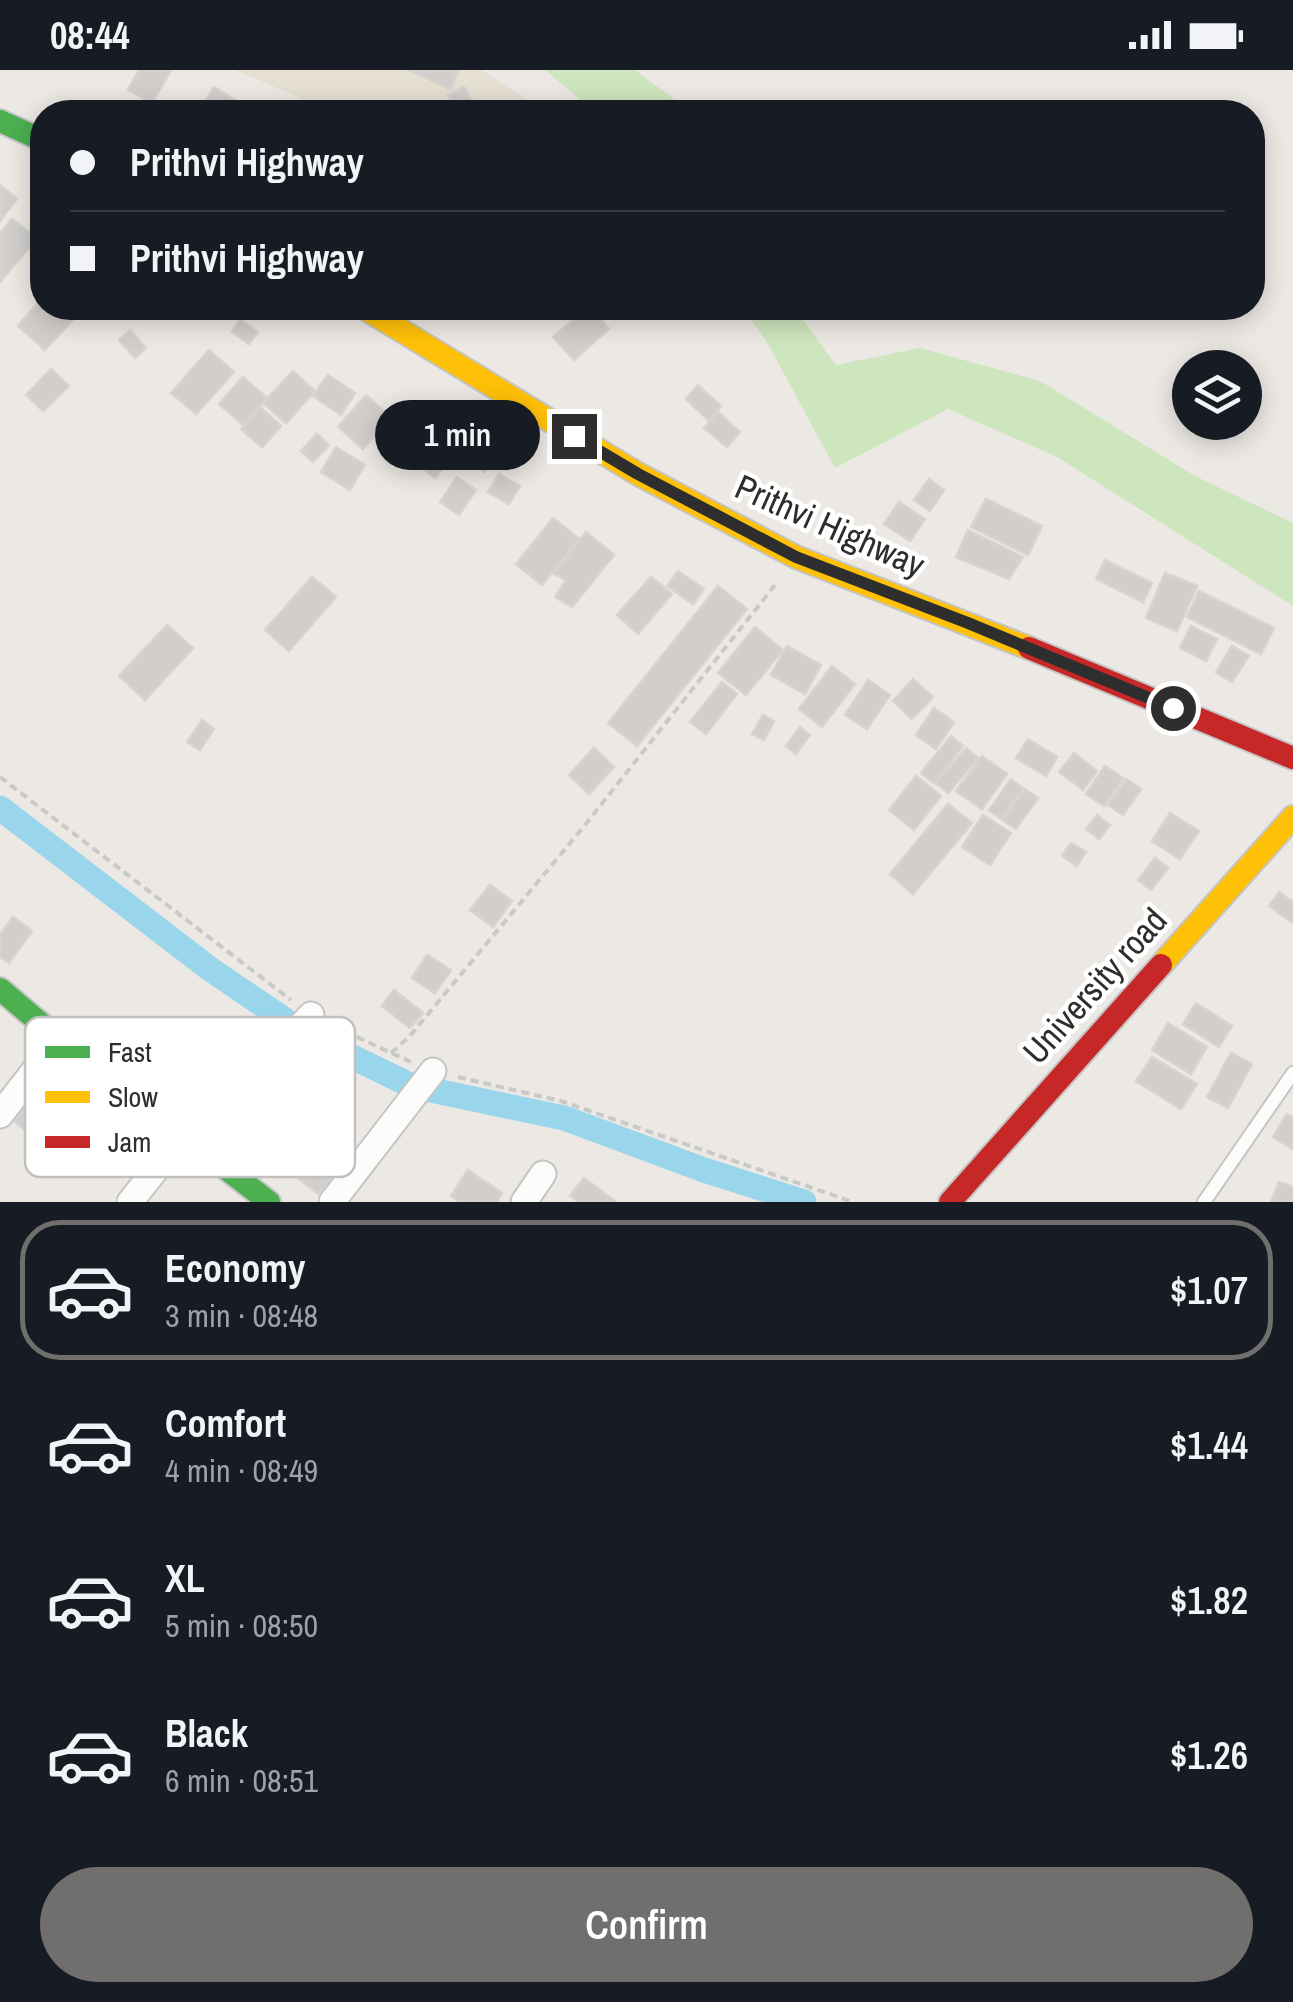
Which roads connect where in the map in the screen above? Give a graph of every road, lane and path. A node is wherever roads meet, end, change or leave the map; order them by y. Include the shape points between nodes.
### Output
1 (0, 121) edge
2 (30, 135) edge
3 (384, 320) edge
4 (796, 557) junction
5 (1293, 758) edge
6 (0, 777) edge
7 (1293, 817) edge
8 (0, 989) edge
9 (311, 1015) joint
10 (33, 1017) edge
11 (315, 1017) edge
12 (355, 1037) edge
13 (390, 1054) junction
14 (434, 1071) junction
15 (1293, 1073) edge
16 (25, 1084) edge
17 (0, 1115) edge
18 (355, 1172) edge
19 (543, 1174) dead end
20 (153, 1177) edge
21 (237, 1177) edge
22 (351, 1177) edge
23 (130, 1202) edge
24 (269, 1202) edge
25 (332, 1202) edge
26 (524, 1202) edge
27 (853, 1202) edge
28 (950, 1202) edge
29 (1204, 1202) edge

1 - 2 main road
3 - 4 main road, Prithvi Highway via 638,474
4 - 5 main road, Prithvi Highway
4 - 13 path via 582,830
6 - 9 path
7 - 28 main road, University road
8 - 10 main road
9 - 11 path
12 - 13 path
13 - 14 path
14 - 18 street
14 - 27 path via 561,1101
15 - 29 lane
16 - 17 street
19 - 26 street
20 - 23 street
21 - 24 main road
22 - 25 street

